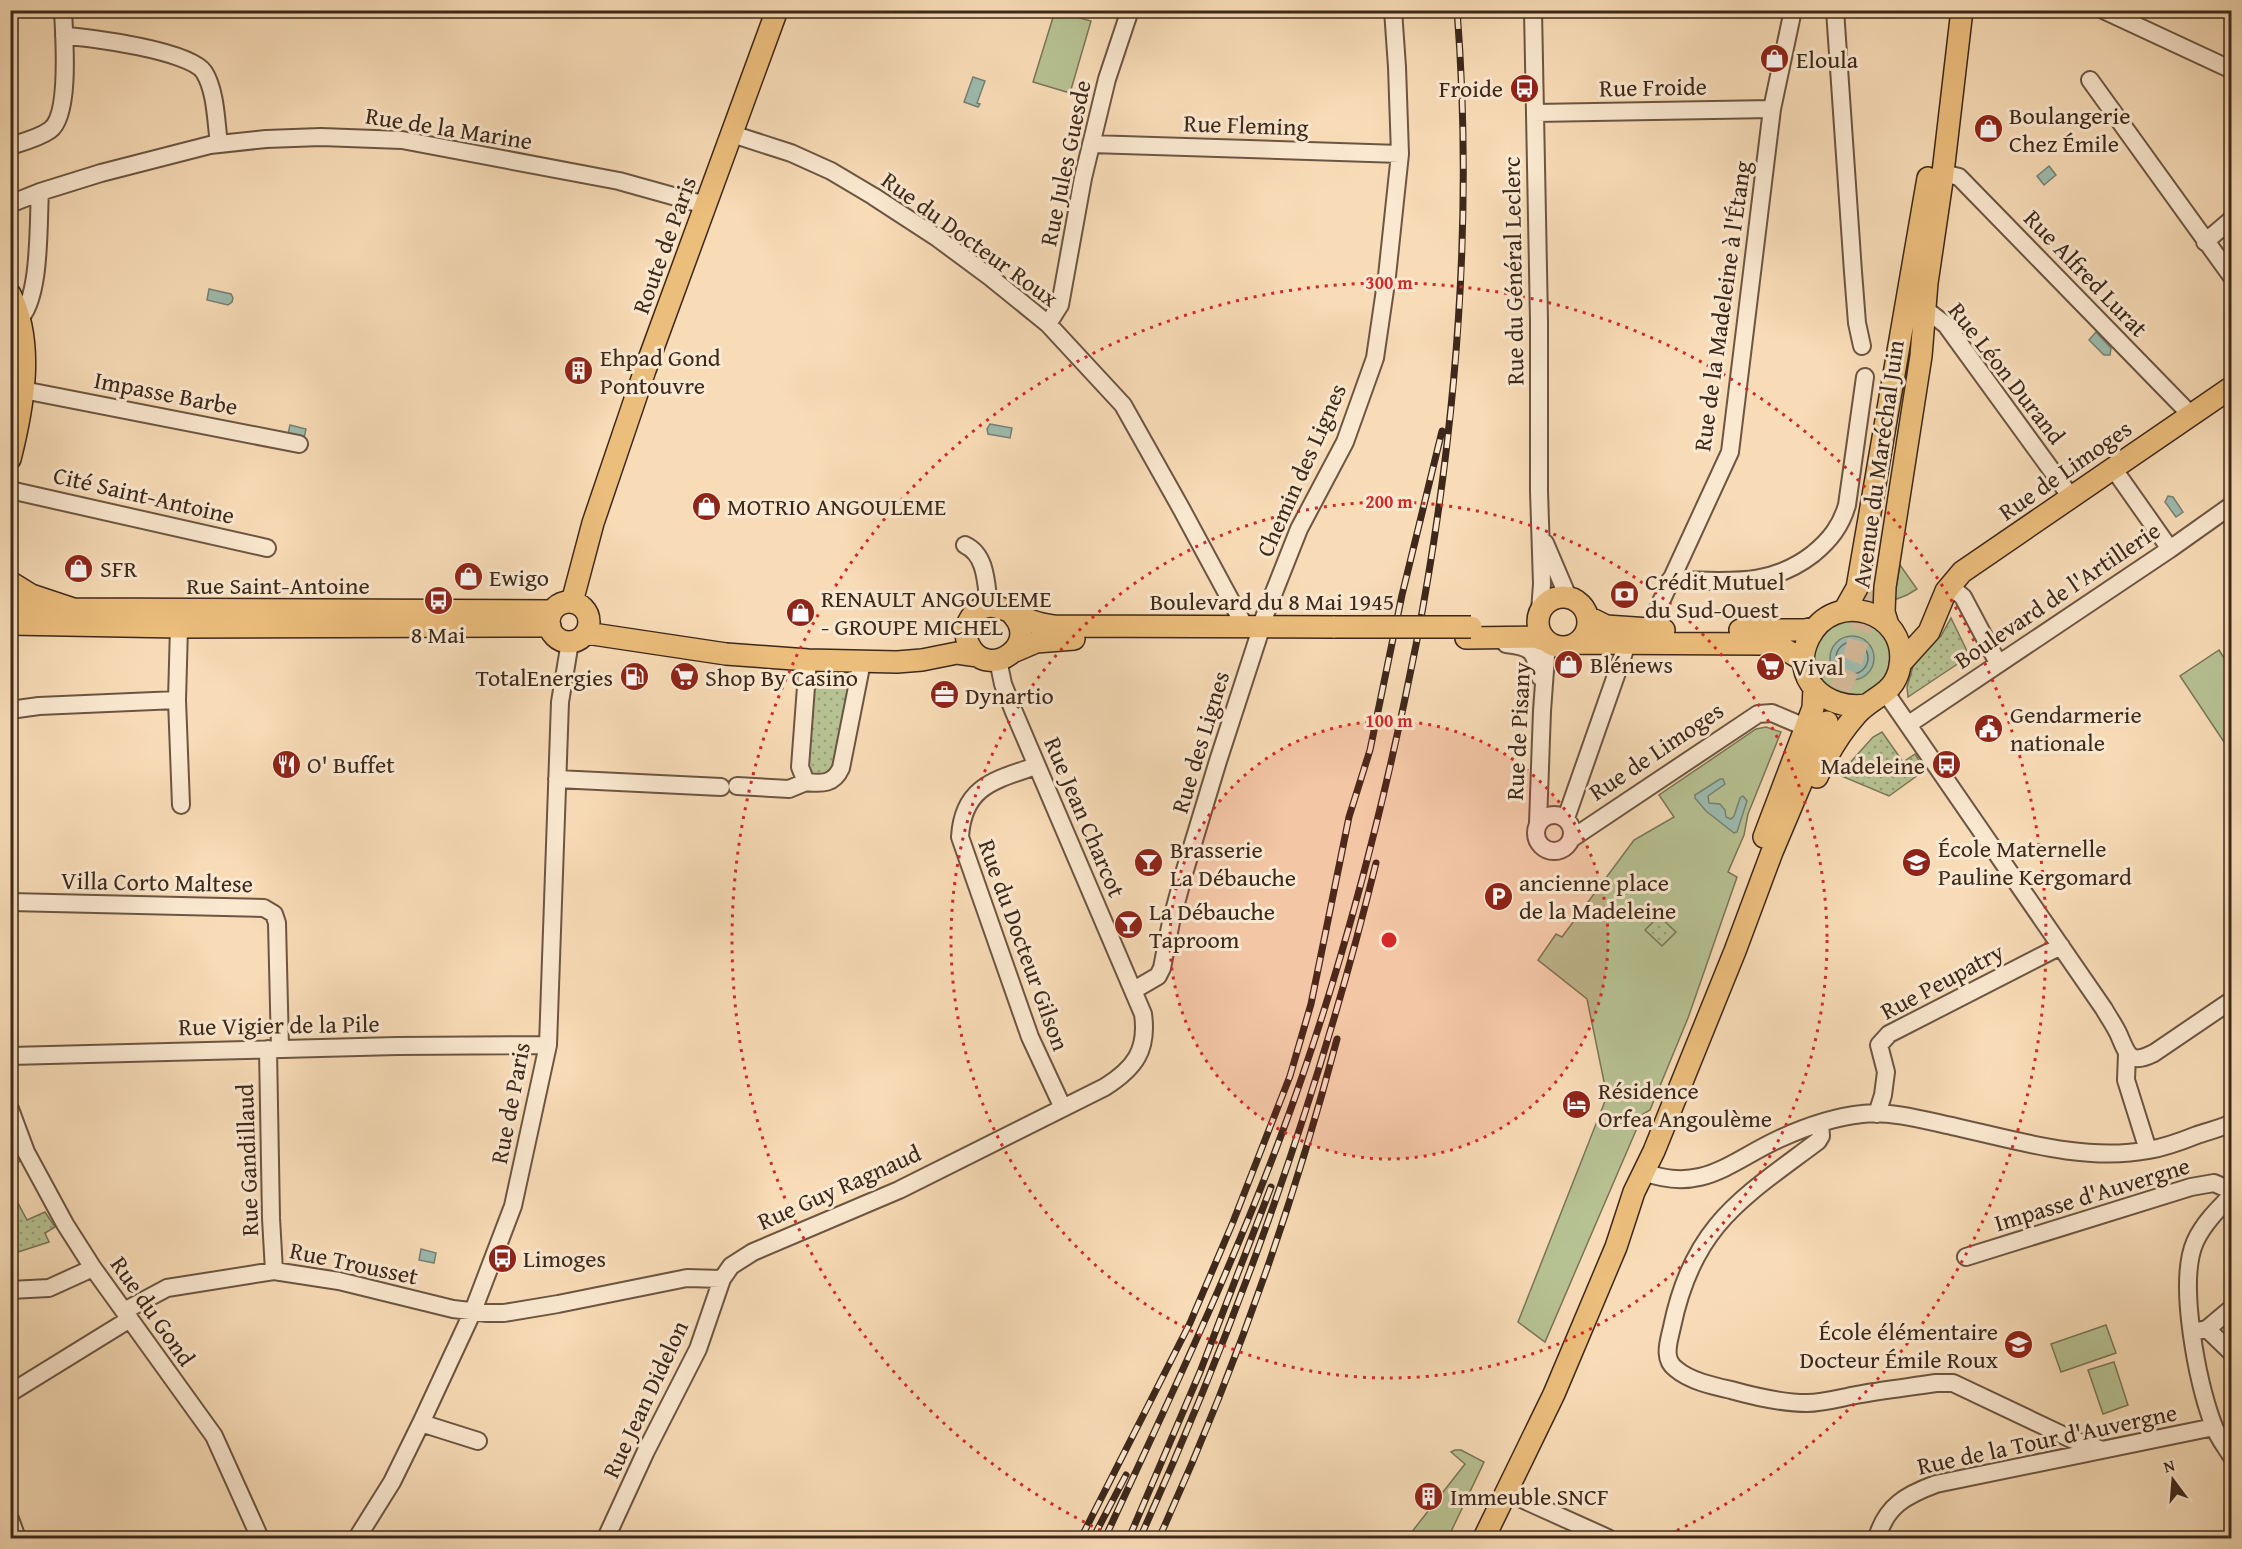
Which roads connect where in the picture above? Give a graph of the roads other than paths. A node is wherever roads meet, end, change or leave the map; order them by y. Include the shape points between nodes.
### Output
1 (63, 10) edge
2 (777, 10) edge
3 (1130, 10) edge
4 (1393, 10) edge
5 (1533, 10) edge
6 (1793, 10) edge
7 (1835, 10) edge
8 (1948, 10) edge
9 (1962, 10) edge
10 (2103, 10) edge
11 (64, 36) junction
12 (2232, 70) edge
13 (2090, 80) dead end
14 (1772, 109) junction
15 (1535, 113) junction
16 (731, 137) junction
17 (219, 144) junction
18 (1091, 144) junction
19 (10, 146) edge
20 (1400, 154) junction
21 (1953, 177) junction
22 (40, 192) junction
23 (10, 204) edge
24 (705, 205) junction
25 (2232, 219) edge
26 (2205, 242) junction
27 (2232, 277) edge
28 (10, 294) edge
29 (1916, 308) junction
30 (19, 319) junction
31 (1048, 324) junction
32 (1862, 346) dead end
33 (1865, 377) dead end
34 (2232, 387) edge
35 (23, 390) junction
36 (2191, 415) junction
37 (299, 444) dead end
38 (10, 459) edge
39 (2114, 468) junction
40 (10, 490) edge
41 (2071, 497) junction
42 (1847, 505) junction
43 (2232, 505) edge
44 (1870, 511) junction
45 (1540, 531) junction
46 (965, 545) dead end
47 (267, 548) dead end
48 (2170, 549) junction
49 (1670, 580) junction
50 (10, 582) edge
51 (1949, 585) junction
52 (1872, 590) tunnel mouth
53 (1568, 597) junction
54 (572, 602) junction
55 (1939, 607) junction
56 (10, 608) edge
57 (998, 608) junction
58 (74, 609) junction
59 (1844, 611) junction
60 (1539, 614) junction
61 (1588, 617) junction
62 (551, 619) junction
63 (969, 621) junction
64 (10, 624) edge
65 (179, 627) junction
66 (1814, 628) junction
67 (1890, 628) junction
68 (1246, 629) junction
69 (1165, 630) junction
70 (1648, 630) junction
71 (582, 631) junction
72 (1469, 633) junction
73 (1546, 641) junction
74 (1578, 644) junction
75 (1627, 644) junction
76 (997, 656) junction
77 (808, 660) junction
78 (1804, 661) junction
79 (862, 662) junction
80 (1998, 663) junction
81 (1900, 664) junction
82 (1814, 687) junction
83 (1544, 693) junction
84 (1886, 693) junction
85 (177, 700) junction
86 (1866, 705) junction
87 (10, 710) edge
88 (1827, 722) tunnel mouth
89 (1909, 724) junction
90 (1805, 727) junction
91 (1036, 766) junction
92 (557, 779) junction
93 (806, 782) junction
94 (181, 805) dead end
95 (1566, 818) junction
96 (1538, 823) junction
97 (1571, 839) junction
98 (10, 902) edge
99 (2061, 946) junction
100 (1134, 990) junction
101 (2232, 1000) edge
102 (1708, 1021) junction
103 (548, 1046) junction
104 (274, 1049) junction
105 (2127, 1054) junction
106 (10, 1056) edge
107 (1063, 1108) junction
108 (10, 1109) edge
109 (1877, 1114) junction
110 (1820, 1123) junction
111 (2232, 1123) edge
112 (2148, 1150) junction
113 (1650, 1174) junction
114 (2232, 1193) edge
115 (1966, 1257) dead end
116 (93, 1268) junction
117 (274, 1271) junction
118 (722, 1278) junction
119 (10, 1290) edge
120 (2232, 1308) edge
121 (473, 1311) junction
122 (127, 1315) junction
123 (2200, 1330) junction
124 (2232, 1353) edge
125 (10, 1393) edge
126 (1554, 1394) junction
127 (421, 1423) junction
128 (2214, 1427) junction
129 (478, 1441) dead end
130 (2100, 1449) junction
131 (2232, 1456) edge
132 (1515, 1496) junction
133 (10, 1519) edge
134 (17, 1539) edge
135 (260, 1539) edge
136 (357, 1539) edge
137 (606, 1539) edge
138 (1484, 1539) edge
139 (1498, 1539) edge
140 (1608, 1539) edge
141 (1877, 1539) edge

1 - 11 street
2 - 16 main road, Route de Paris
3 - 18 street, Rue Jules Guesde
4 - 20 street, Chemin des Lignes
5 - 15 street, Rue du Général Leclerc
6 - 14 street, Rue de la Madeleine à l'Étang
7 - 32 street via 1857,322
8 - 29 main road, Avenue du Maréchal Juin
9 - 21 main road, Avenue du Maréchal Juin
10 - 12 street
11 - 17 street via 103,39 196,63 209,82
11 - 19 street via 65,78 56,124
13 - 26 street
14 - 15 street, Rue Froide
14 - 49 street, Rue de la Madeleine à l'Étang via 1730,453
15 - 45 street, Rue du Général Leclerc
16 - 24 main road, Route de Paris
16 - 31 street, Rue du Docteur Roux via 791,153 831,171 936,237
17 - 22 street, Rue de la Marine
17 - 24 street, Rue de la Marine via 321,137 402,140 619,181
18 - 20 street, Rue Fleming
18 - 31 street, Rue Jules Guesde via 1060,305
20 - 68 street, Chemin des Lignes via 1375,358 1345,442
21 - 29 main road, Avenue du Maréchal Juin
21 - 36 street, Rue Alfred Lurat
22 - 23 street, Rue de la Marine
22 - 30 street via 34,292
24 - 54 main road, Route de Paris via 593,523
25 - 26 street
26 - 27 street
28 - 30 main road
29 - 41 street, Rue Léon Durand via 1946,326
29 - 44 main road, Avenue du Maréchal Juin via 1891,384
29 - 52 main road, Avenue du Maréchal Juin
29 - 67 main road, Avenue du Maréchal Juin via 1910,436 1885,587 1884,612
30 - 35 main road
31 - 68 street, Rue du Docteur Roux via 1123,405
33 - 42 street
34 - 36 main road, Rue de Limoges
35 - 37 street, Impasse Barbe
35 - 38 main road
36 - 39 main road, Rue de Limoges
39 - 41 main road, Rue de Limoges
39 - 48 street
40 - 47 street, Cité Saint-Antoine
41 - 51 main road, Rue de Limoges
42 - 44 street
42 - 49 street via 1842,522 1824,545 1783,573 1752,580
43 - 48 street, Boulevard de l'Artillerie
44 - 59 main road, Avenue du Maréchal Juin via 1857,588
45 - 53 street
45 - 60 street
46 - 57 street via 981,561
48 - 80 street, Boulevard de l'Artillerie
49 - 70 street, Rue de la Madeleine à l'Étang
50 - 58 main road, Rue Saint-Antoine via 30,595
51 - 55 main road, Rue de Limoges
51 - 80 street via 1963,597
53 - 60 main road via 1551,600
53 - 61 main road via 1581,604
54 - 62 main road via 561,603
54 - 71 main road via 583,607
55 - 67 main road, Rue de Limoges via 1923,626 1913,630
55 - 81 main road, Rue de Limoges via 1929,632
56 - 58 main road
57 - 63 main road via 974,614
57 - 69 main road, Boulevard du 8 Mai 1945 via 1047,625
57 - 76 main road via 1015,616 1021,633 1019,643
58 - 62 main road, Rue Saint-Antoine
59 - 66 main road via 1829,616
59 - 67 main road via 1868,612
60 - 72 main road, Boulevard du 8 Mai 1945 via 1523,624
60 - 73 main road via 1540,633
61 - 70 main road via 1606,626
61 - 74 main road via 1587,632
62 - 65 main road, Rue Saint-Antoine
62 - 71 main road via 557,638
63 - 71 main road via 956,635 919,649 796,647
63 - 76 main road via 968,644
64 - 65 main road, Rue Saint-Antoine
65 - 85 street
66 - 70 main road
66 - 78 main road via 1805,647
67 - 81 main road via 1899,646
68 - 69 main road, Boulevard du 8 Mai 1945
68 - 72 main road, Boulevard du 8 Mai 1945
68 - 100 street, Rue des Lignes via 1239,696 1171,922 1162,968 1158,976
69 - 76 main road, Boulevard du 8 Mai 1945 via 1052,639
71 - 77 main road, Boulevard du 8 Mai 1945 via 726,654
71 - 92 street, Rue de Paris via 560,702
72 - 73 main road, Boulevard du 8 Mai 1945
72 - 83 street via 1528,648 1536,660
73 - 74 main road via 1566,648
73 - 83 street, Rue de Pisany
74 - 75 main road
75 - 78 main road via 1763,644 1786,650
75 - 95 street
76 - 79 main road, Boulevard du 8 Mai 1945 via 957,653 910,662
76 - 91 street, Rue Jean Charcot
77 - 79 main road, Boulevard du 8 Mai 1945
77 - 93 street via 800,766
78 - 82 main road
79 - 93 street via 837,776 824,783
80 - 89 street, Boulevard de l'Artillerie
81 - 84 main road
82 - 86 main road via 1832,702
82 - 90 main road via 1813,708
83 - 96 street, Rue de Pisany
84 - 86 main road
84 - 89 street
85 - 87 street
85 - 94 street
86 - 102 main road via 1826,758 1774,884
88 - 102 main road via 1772,852
89 - 99 street
90 - 97 street, Rue de Limoges via 1772,713 1758,714
90 - 102 main road via 1730,935
91 - 100 street, Rue Jean Charcot
91 - 107 street, Rue du Docteur Gilson via 977,792 964,811 960,837 1030,1037
92 - 93 street via 789,789
92 - 103 street, Rue de Paris
95 - 96 street via 1548,815
95 - 97 street via 1572,828
96 - 97 street via 1536,838 1547,850 1564,848
98 - 104 street, Villa Corto Maltese via 264,908 274,914 277,923
99 - 105 street via 2104,1010
99 - 109 street, Rue Peupatry via 1889,1034 1879,1045 1886,1072
100 - 107 street, Rue Guy Ragnaud via 1145,1026 1140,1054 1119,1078
101 - 105 street via 2143,1059
102 - 113 main road
103 - 104 street, Rue Vigier de la Pile
103 - 121 street, Rue de Paris via 513,1206
104 - 106 street, Rue Vigier de la Pile
104 - 117 street, Rue Gandillaud
105 - 112 street via 2126,1080
107 - 118 street, Rue Guy Ragnaud via 898,1190 753,1252 731,1266
108 - 116 street, Rue du Gond via 26,1152 64,1224
109 - 110 street
109 - 112 street via 2093,1153
110 - 113 street via 1707,1176 1683,1179
110 - 130 street via 1818,1141 1728,1211 1696,1254 1680,1289 1667,1349 1675,1369 1702,1382 1787,1403 1809,1404 1953,1383
111 - 112 street
113 - 126 main road via 1634,1192 1616,1247
114 - 115 street, Impasse d'Auvergne via 2214,1183 2191,1187
114 - 123 street via 2195,1242 2188,1267
116 - 119 street via 49,1288
116 - 122 street, Rue du Gond
117 - 121 street, Rue Trousset via 339,1281 453,1310
117 - 122 street, Rue Trousset via 167,1288
118 - 121 street via 687,1278 504,1313
118 - 137 street, Rue Jean Didelon via 698,1349
120 - 123 street
121 - 127 street, Rue de Paris
122 - 125 street, Rue Trousset
122 - 135 street, Rue du Gond via 214,1436
123 - 124 street
123 - 128 street via 2201,1381
126 - 132 main road
126 - 132 main road via 1527,1446
127 - 129 street
127 - 136 street, Rue de Paris via 392,1482
128 - 130 street, Rue de la Tour d'Auvergne
128 - 131 street
130 - 141 street, Rue de la Tour d'Auvergne via 1911,1493 1889,1513
132 - 138 main road
132 - 139 main road
132 - 140 street
133 - 134 street

